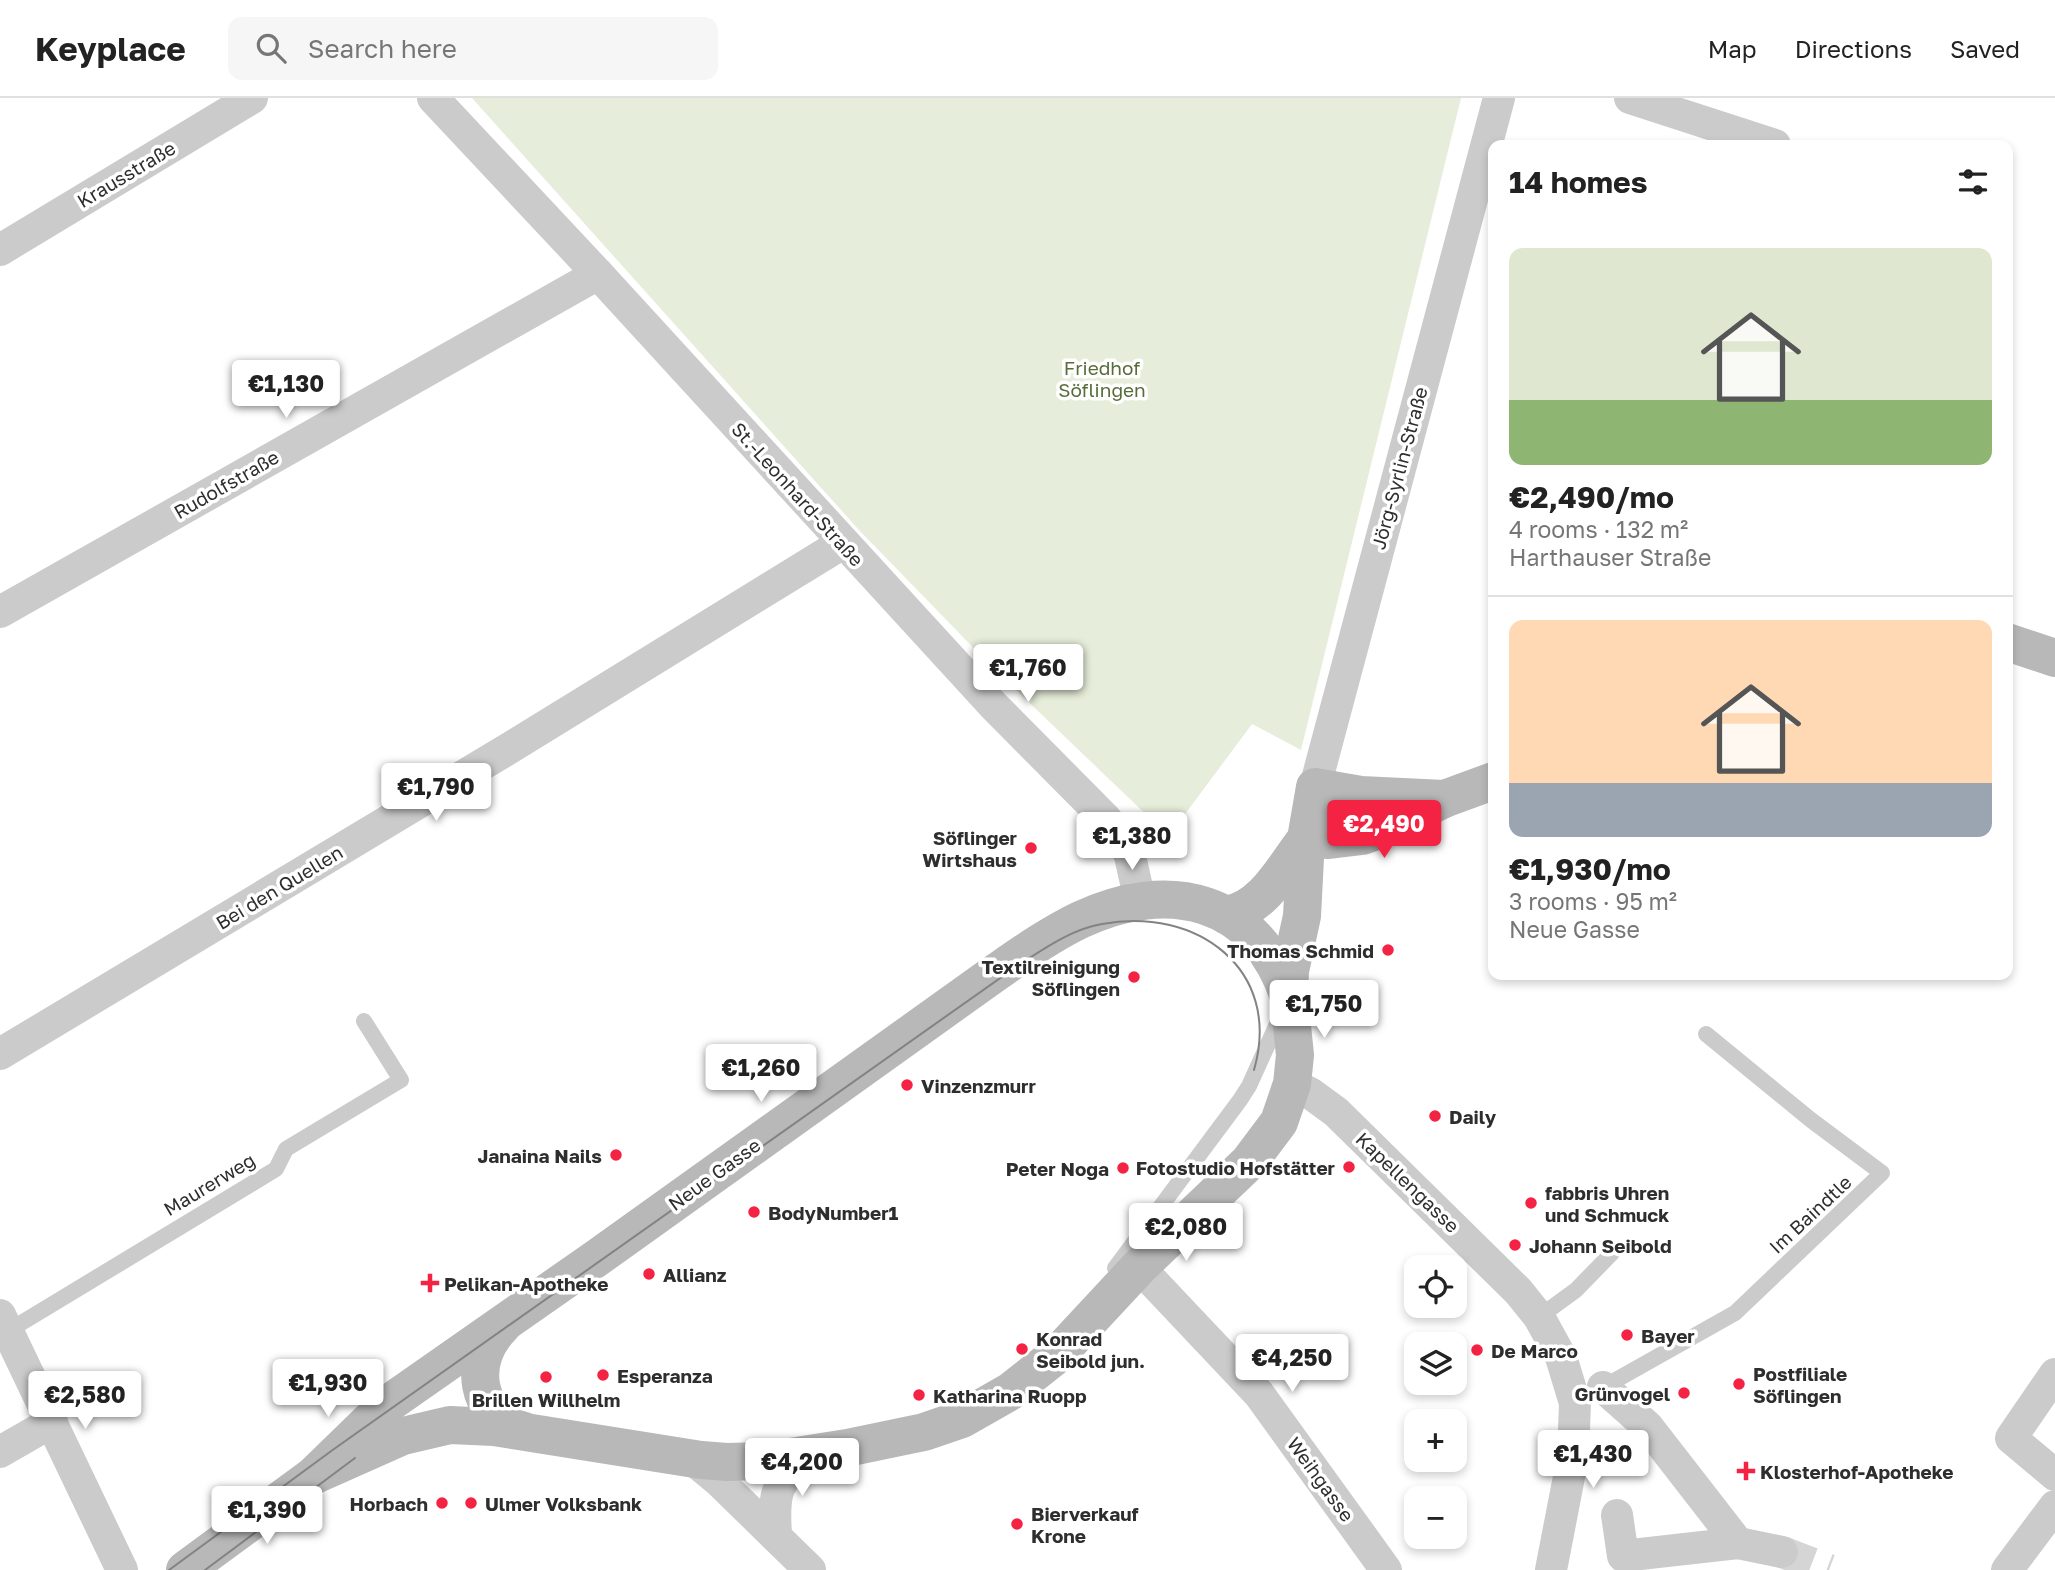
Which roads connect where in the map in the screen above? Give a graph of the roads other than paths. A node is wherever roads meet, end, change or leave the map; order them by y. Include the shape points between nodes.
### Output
1 (252, 98) edge
2 (433, 98) edge
3 (1499, 98) edge
4 (1630, 98) edge
5 (1760, 140) edge
6 (0, 250) edge
7 (598, 274) junction
8 (843, 543) junction
9 (0, 612) edge
10 (2013, 644) edge
11 (2055, 658) edge
12 (1488, 783) edge
13 (1315, 787) junction
14 (1444, 799) junction
15 (1306, 839) junction
16 (1140, 901) junction
17 (1226, 915) junction
18 (1289, 997) junction
19 (364, 1021) dead end
20 (1706, 1034) dead end
21 (0, 1054) edge
22 (1292, 1084) junction
23 (1612, 1253) dead end
24 (1139, 1267) junction
25 (1539, 1317) junction
26 (511, 1318) junction
27 (4, 1323) edge
28 (2055, 1374) edge
29 (1603, 1387) junction
30 (1575, 1403) junction
31 (52, 1422) junction
32 (514, 1426) junction
33 (0, 1452) edge
34 (807, 1455) junction
35 (697, 1459) junction
36 (2055, 1475) edge
37 (313, 1476) junction
38 (2055, 1506) edge
39 (1617, 1515) dead end
40 (776, 1534) junction
41 (1738, 1543) junction
42 (1782, 1552) tunnel mouth
43 (122, 1570) edge
44 (185, 1570) edge
45 (810, 1570) edge
46 (1386, 1570) edge
47 (1551, 1570) edge
48 (2007, 1570) edge

1 - 6 street, Krausstraße
2 - 7 street, St.-Leonhard-Straße
3 - 13 street, Jörg-Syrlin-Straße
4 - 5 street
7 - 8 street, St.-Leonhard-Straße
7 - 9 street, Rudolfstraße
8 - 16 street, St.-Leonhard-Straße via 1116,831 1130,856
8 - 21 street, Bei den Quellen
10 - 11 street
12 - 14 street
13 - 14 street via 1360,795
13 - 15 street, Jörg-Syrlin-Straße
14 - 15 street via 1362,836
15 - 17 street via 1253,906
15 - 18 street via 1302,916
16 - 17 street, Neue Gasse via 1192,902
16 - 26 street, Neue Gasse via 1079,921 1030,950
17 - 18 street via 1257,939 1281,972
18 - 22 street via 1295,1055
18 - 32 lane via 1240,1100 1079,1319 1032,1367 981,1400 905,1429 753,1453 684,1449
19 - 27 lane, Maurerweg via 401,1080 286,1149 275,1169
20 - 29 lane, Im Baindtle via 1882,1173 1735,1313
22 - 24 street, Neue Gasse via 1279,1122 1249,1162
22 - 25 street, Kapellengasse via 1336,1112 1488,1259
23 - 25 lane via 1576,1290
24 - 34 street, Neue Gasse via 1059,1353 987,1406 924,1432
24 - 46 street, Weihgasse via 1259,1394
25 - 30 street, Kapellengasse via 1561,1357
26 - 32 street via 489,1341 479,1372 485,1399
26 - 37 street, Neue Gasse via 385,1406
27 - 31 street
28 - 36 street via 2011,1438
29 - 30 lane, Im Baindtle
29 - 41 street via 1648,1427
30 - 47 street, Kapellengasse via 1573,1456
31 - 33 street
31 - 43 street
32 - 35 street, Neue Gasse
32 - 37 street, Neue Gasse via 438,1427 403,1436
34 - 35 street, Neue Gasse via 745,1462
34 - 40 street via 778,1489
35 - 40 street
37 - 44 street, Neue Gasse
38 - 48 street
39 - 41 street via 1623,1556
40 - 45 street
41 - 42 street

